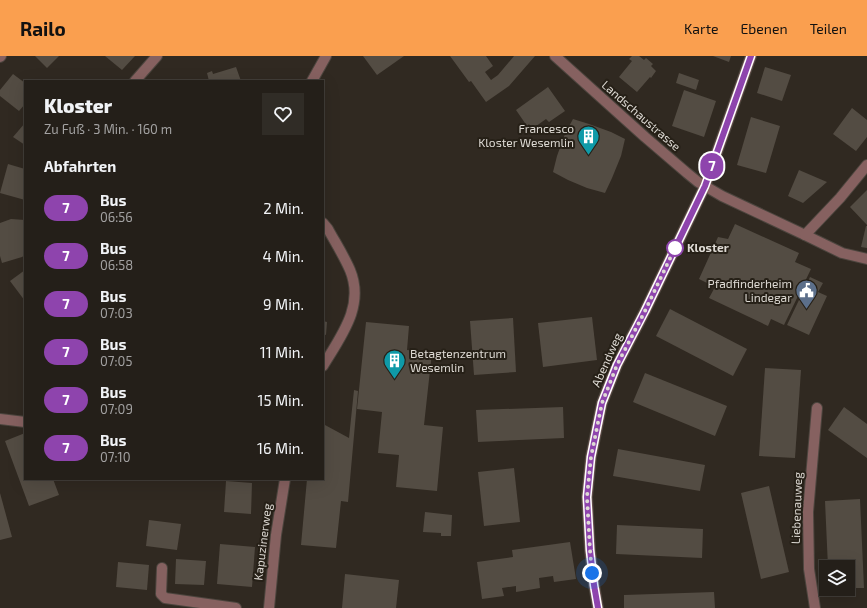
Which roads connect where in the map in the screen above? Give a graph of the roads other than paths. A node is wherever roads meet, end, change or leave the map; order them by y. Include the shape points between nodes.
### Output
1 (156, 56) edge
2 (326, 56) edge
3 (555, 56) edge
4 (751, 56) edge
5 (136, 80) edge
6 (313, 80) edge
7 (867, 165) edge
8 (705, 186) junction
9 (324, 224) edge
10 (805, 234) junction
11 (867, 259) edge
12 (324, 364) edge
13 (817, 408) dead end
14 (0, 419) edge
15 (24, 422) edge
16 (285, 480) edge
17 (162, 568) dead end
18 (236, 608) edge
19 (269, 608) edge
20 (598, 608) edge
21 (815, 608) edge

1 - 5 street
2 - 6 street
3 - 8 street, Landschaustrasse via 687,174
4 - 8 street, Abendweg
7 - 10 street
8 - 10 street, Landschaustrasse
8 - 20 street, Abendweg via 617,365 602,403 591,457 587,497 590,550
9 - 12 street via 350,269 355,295 344,332
10 - 11 street, Landschaustrasse via 842,253
13 - 21 street, Liebenauweg via 808,512 809,569
14 - 15 street
16 - 19 street, Kapuzinerweg via 276,535
17 - 18 street via 162,594 165,598

